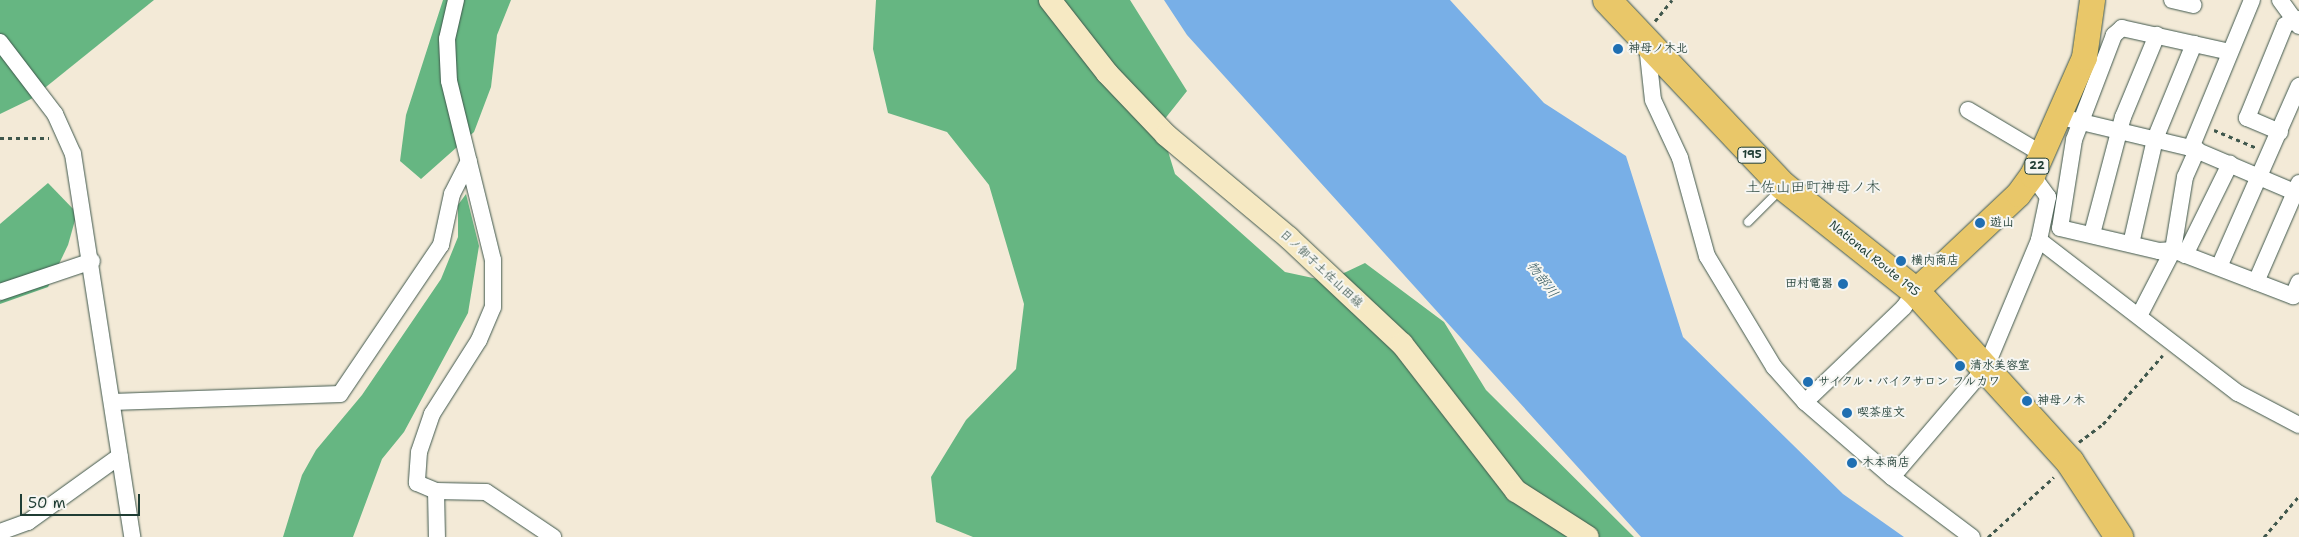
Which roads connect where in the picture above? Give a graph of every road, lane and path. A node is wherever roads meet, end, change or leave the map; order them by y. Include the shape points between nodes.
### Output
1 (456, 0) edge
2 (1050, 0) edge
3 (1607, 0) edge
4 (2092, 0) edge
5 (2172, 0) edge
6 (2252, 0) edge
7 (2280, 0) edge
8 (2192, 8) edge
9 (2298, 23) edge
10 (2156, 36) junction
11 (0, 42) edge
12 (2194, 44) junction
13 (1647, 46) junction
14 (2230, 52) junction
15 (2299, 86) edge
16 (1968, 110) dead end
17 (2070, 120) junction
18 (2201, 125) junction
19 (2119, 131) junction
20 (2280, 132) junction
21 (64, 134) junction
22 (0, 138) edge
23 (2155, 139) junction
24 (2194, 149) junction
25 (2271, 154) junction
26 (469, 161) junction
27 (2230, 164) junction
28 (2037, 165) junction
29 (2261, 178) junction
30 (1783, 186) junction
31 (2298, 190) edge
32 (1748, 222) dead end
33 (2092, 234) junction
34 (2039, 240) junction
35 (2131, 244) junction
36 (2179, 252) junction
37 (92, 261) junction
38 (2219, 267) junction
39 (2256, 282) junction
40 (2299, 282) edge
41 (1915, 291) junction
42 (0, 292) edge
43 (2139, 316) junction
44 (2173, 343) junction
45 (1986, 367) junction
46 (113, 402) junction
47 (1805, 402) junction
48 (2299, 425) edge
49 (120, 456) junction
50 (2066, 459) junction
51 (1892, 478) junction
52 (436, 491) junction
53 (2299, 496) edge
54 (0, 532) edge
55 (132, 537) edge
56 (437, 537) edge
57 (553, 537) edge
58 (1588, 537) edge
59 (1972, 537) edge
60 (1988, 537) edge
61 (2120, 537) edge
62 (2264, 537) edge

1 - 26 street via 448,39 449,81
2 - 58 main road, 日ノ御子土佐山田線 via 1107,73 1166,135 1289,238 1402,344 1516,491
3 - 13 highway, National Route 195 / 195
4 - 17 main road, 22
5 - 8 street
6 - 14 street
7 - 9 street
9 - 20 street via 2285,25 2247,118
10 - 12 street
10 - 17 street via 2122,28 2114,35
10 - 19 street
11 - 21 street via 29,77
12 - 14 street
12 - 23 street
13 - 30 highway, National Route 195 / 195
13 - 47 street via 1653,100 1680,158 1707,256 1774,367
14 - 18 street
15 - 20 street
16 - 28 street
17 - 19 street
17 - 28 main road, 22
17 - 33 street via 2060,228
18 - 24 street
18 - 25 path
19 - 23 street
19 - 33 street
20 - 25 street
21 - 22 path via 31,141
21 - 37 street via 73,154
23 - 24 street
23 - 35 street
24 - 27 street
24 - 36 street via 2186,177
25 - 29 street
26 - 46 street via 452,194 441,245 340,394
26 - 52 street via 493,260 493,307 479,340 432,414 419,452 417,483
27 - 29 street
27 - 36 street
28 - 34 street via 2048,197
28 - 41 main road, 22 via 2018,194
29 - 31 street
29 - 38 street
30 - 32 lane
30 - 41 highway, National Route 195 / 195
31 - 39 street
33 - 35 street
34 - 43 street
34 - 45 street
35 - 36 street
36 - 38 street
36 - 43 street
37 - 42 street
37 - 46 street
38 - 39 street
39 - 40 street via 2293,296
41 - 45 highway, National Route 195 / 195
41 - 47 street via 1904,307
43 - 44 street
44 - 48 street via 2238,393
44 - 50 path via 2103,424
45 - 50 highway, National Route 195 / 195
45 - 51 street
46 - 49 street
47 - 51 street
49 - 54 street via 28,522
49 - 55 street
50 - 60 path
50 - 61 highway, National Route 195 / 195
51 - 59 street
52 - 56 street
52 - 57 street via 486,492
53 - 62 path

